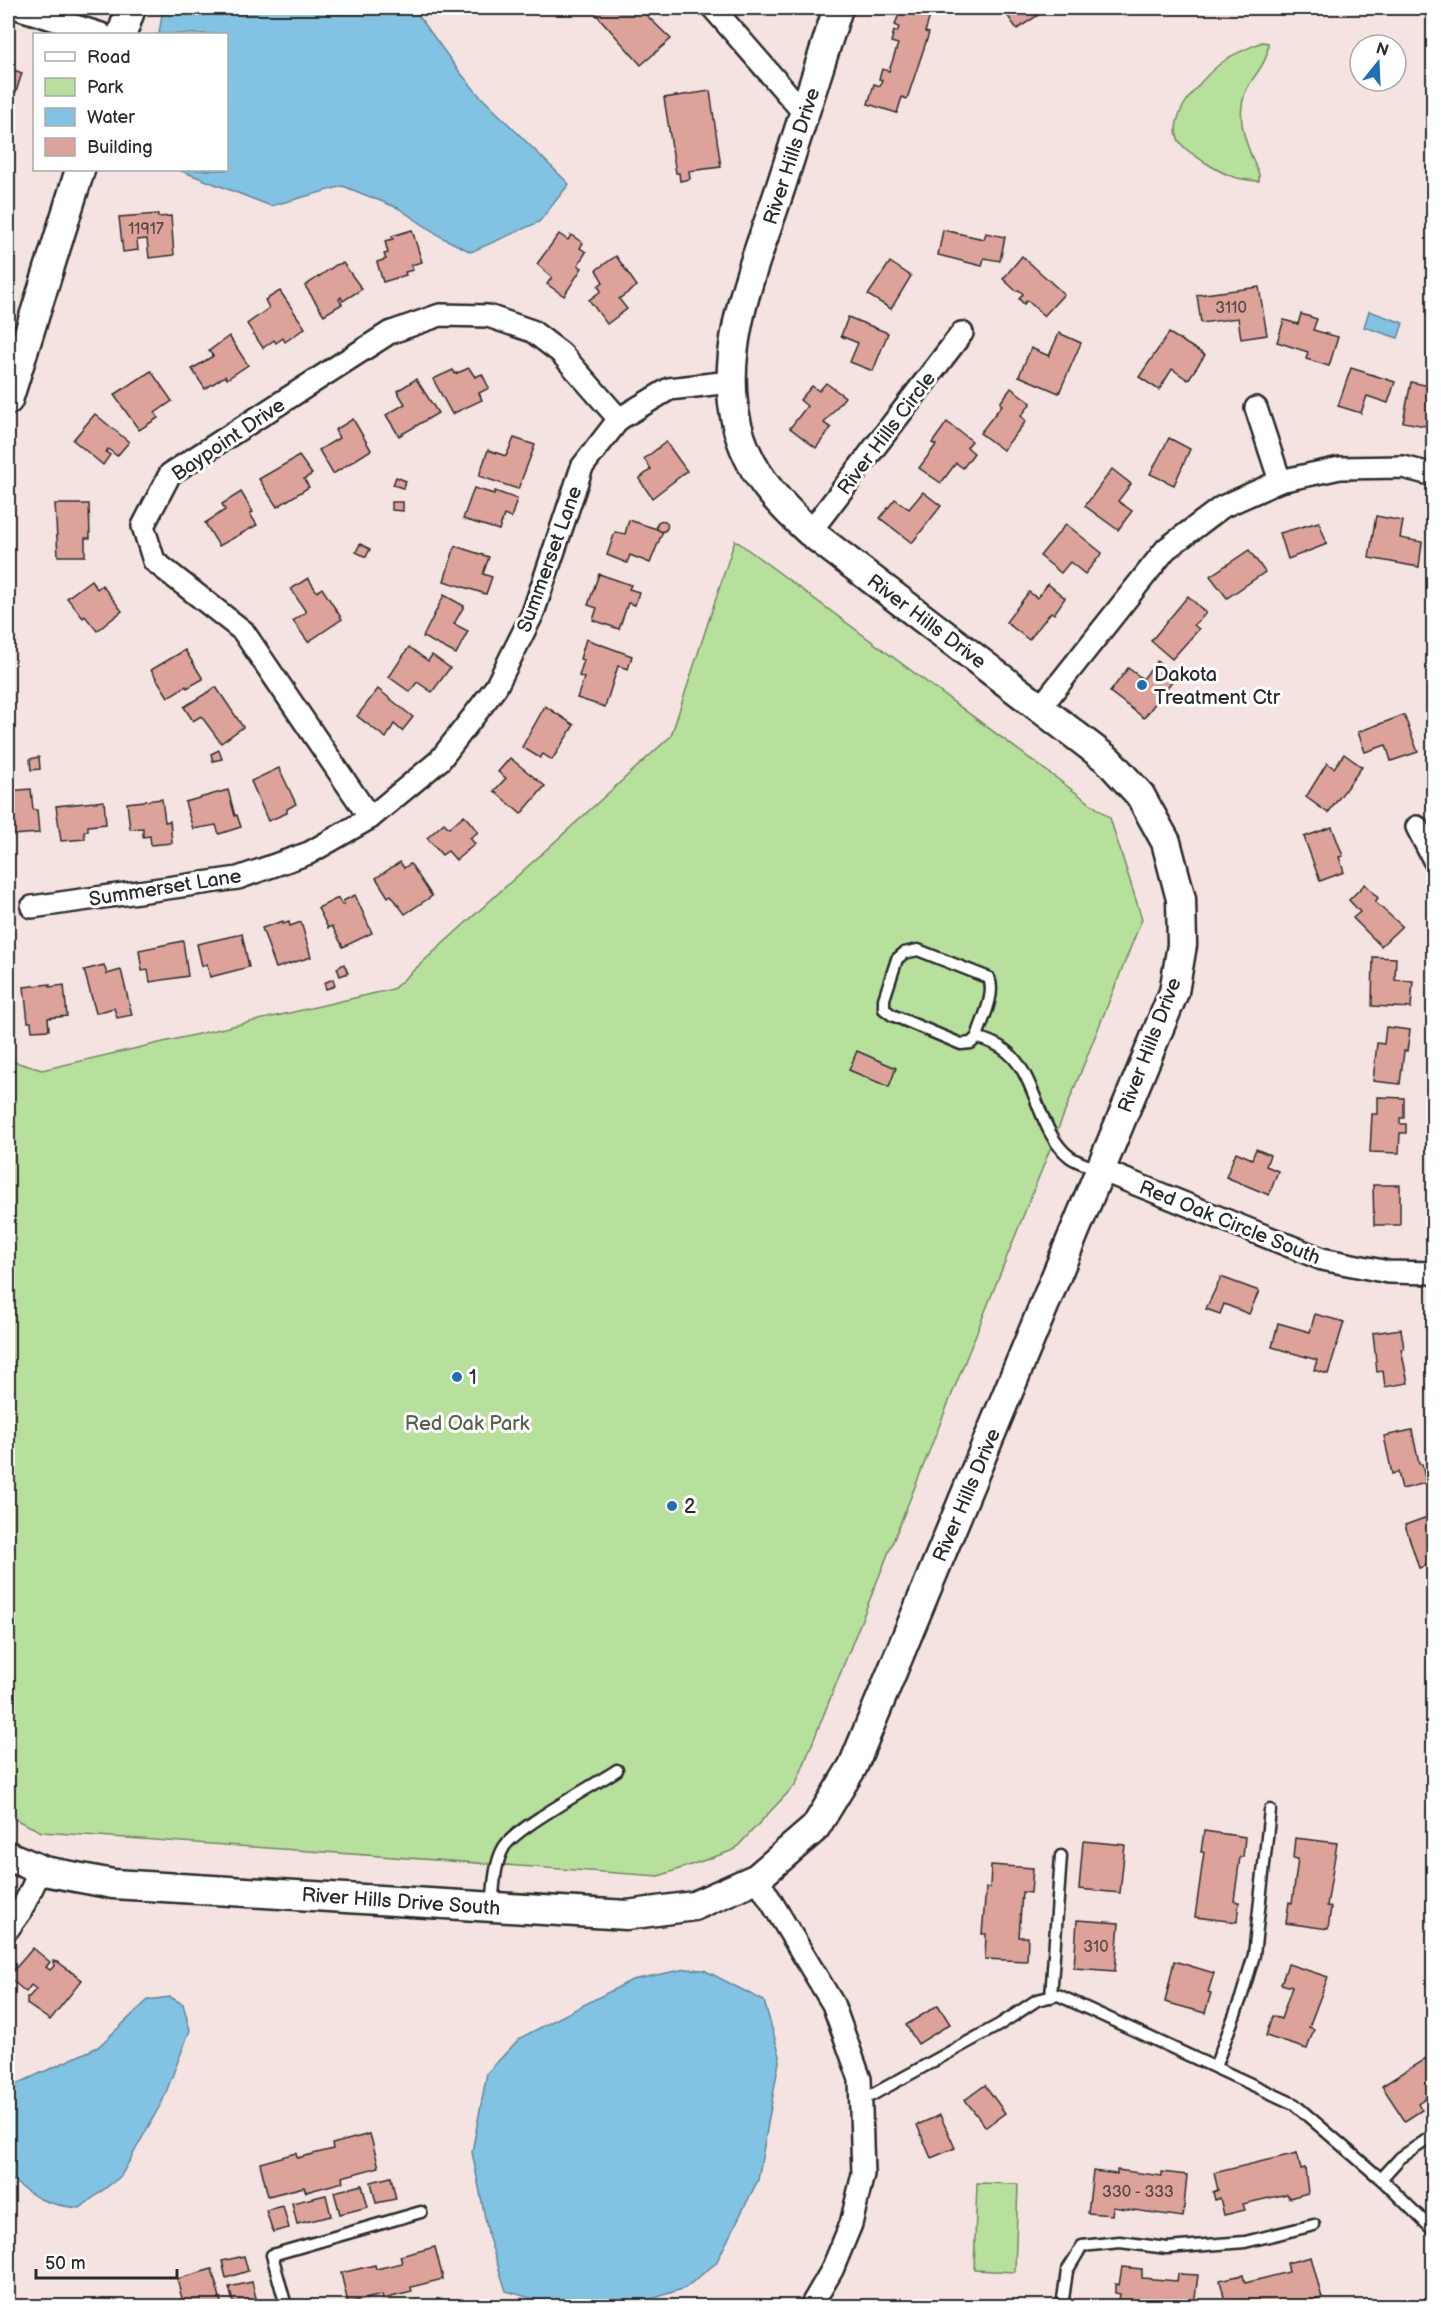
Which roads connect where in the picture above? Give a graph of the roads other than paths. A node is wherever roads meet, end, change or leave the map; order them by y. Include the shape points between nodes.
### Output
1 (17, 8) edge
2 (130, 8) edge
3 (713, 8) edge
4 (838, 8) edge
5 (98, 33) edge
6 (122, 33) edge
7 (805, 114) junction
8 (80, 171) edge
9 (962, 333) dead end
10 (730, 382) junction
11 (8, 400) edge
12 (1256, 408) dead end
13 (619, 418) junction
14 (1434, 475) edge
15 (1280, 481) junction
16 (810, 532) junction
17 (1040, 708) junction
18 (370, 818) junction
19 (1417, 827) dead end
20 (1434, 860) edge
21 (32, 907) dead end
22 (977, 1037) junction
23 (1101, 1170) junction
24 (1434, 1272) edge
25 (617, 1770) dead end
26 (1270, 1810) dead end
27 (8, 1856) edge
28 (1061, 1856) dead end
29 (41, 1869) junction
30 (757, 1878) junction
31 (492, 1907) junction
32 (8, 1929) edge
33 (1051, 1996) junction
34 (1215, 2067) junction
35 (861, 2101) junction
36 (1434, 2135) edge
37 (1381, 2179) junction
38 (421, 2212) dead end
39 (1314, 2225) dead end
40 (1434, 2231) edge
41 (286, 2307) edge
42 (811, 2307) edge
43 (1062, 2307) edge

1 - 5 street
2 - 6 street
3 - 7 street
4 - 7 street, River Hills Drive
7 - 10 street, River Hills Drive via 737,321
8 - 11 street
9 - 16 street, River Hills Circle
10 - 13 street, Summerset Lane via 669,389
10 - 16 street, River Hills Drive via 737,425 753,466 778,503
12 - 15 street
13 - 18 street, Summerset Lane via 582,467 533,613 496,687 440,760
13 - 18 street, Baypoint Drive via 561,353 532,331 488,316 440,315 389,333 170,474 143,526 154,561 243,631
14 - 15 street via 1403,467 1340,468
15 - 17 street via 1222,507 1166,549
16 - 17 street, River Hills Drive
17 - 23 street, River Hills Drive via 1108,760 1140,795 1166,842 1181,899 1182,945 1174,992
18 - 21 street, Summerset Lane via 309,853 238,878
19 - 20 street
22 - 22 lane via 971,1043 961,1044 884,1009 897,959 918,950 989,978 990,996
22 - 23 lane via 1004,1049 1023,1071 1037,1108 1058,1145 1071,1158
23 - 24 street, Red Oak Circle South via 1322,1259 1388,1272
23 - 30 street, River Hills Drive via 853,1766 814,1828
25 - 31 lane via 505,1845 495,1874
26 - 34 lane via 1254,1955
27 - 29 street, River Hills Drive South
28 - 33 lane
29 - 31 street, River Hills Drive South via 113,1884
29 - 32 street
30 - 31 street, River Hills Drive South via 694,1905 627,1915
30 - 35 street via 833,2004 860,2079
33 - 34 lane via 1058,1995
33 - 35 lane via 1037,2000
34 - 37 lane via 1294,2104
35 - 42 street via 863,2174 851,2224
36 - 37 lane via 1400,2157
37 - 40 lane
38 - 41 lane via 272,2255
39 - 43 lane via 1245,2242 1167,2248 1120,2241 1082,2246 1067,2271

